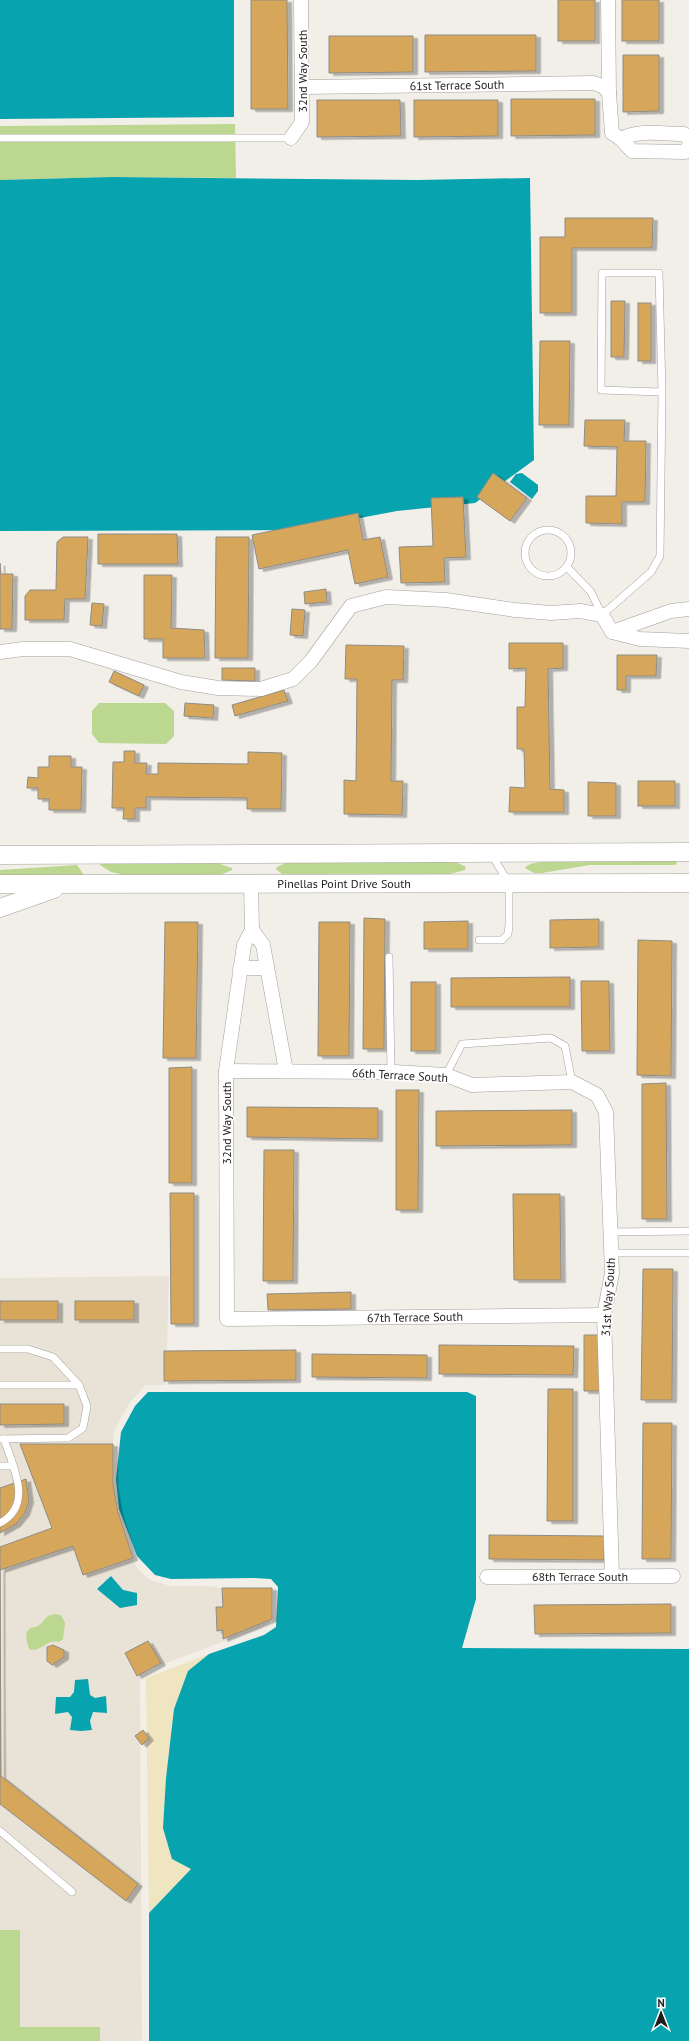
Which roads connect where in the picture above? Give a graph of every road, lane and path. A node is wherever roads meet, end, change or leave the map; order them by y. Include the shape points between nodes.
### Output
1 (301, 0) edge
2 (608, 0) edge
3 (302, 87) junction
4 (609, 92) junction
5 (0, 138) edge
6 (291, 138) joint
7 (621, 139) junction
8 (689, 139) edge
9 (689, 146) edge
10 (662, 392) junction
11 (568, 567) junction
12 (689, 609) edge
13 (602, 615) junction
14 (612, 632) junction
15 (689, 641) edge
16 (0, 652) edge
17 (689, 852) edge
18 (490, 853) junction
19 (250, 854) junction
20 (0, 855) edge
21 (86, 855) junction
22 (78, 883) junction
23 (108, 883) junction
24 (251, 883) junction
25 (508, 883) junction
26 (689, 883) edge
27 (0, 884) edge
28 (0, 908) edge
29 (252, 930) junction
30 (479, 940) dead end
31 (389, 957) dead end
32 (240, 968) junction
33 (267, 968) junction
34 (226, 1071) junction
35 (286, 1072) junction
36 (391, 1072) junction
37 (446, 1075) junction
38 (572, 1082) junction
39 (689, 1231) edge
40 (610, 1232) junction
41 (611, 1252) junction
42 (689, 1253) edge
43 (604, 1315) junction
44 (227, 1319) joint
45 (0, 1349) edge
46 (0, 1385) edge
47 (79, 1385) junction
48 (2, 1439) edge
49 (0, 1466) edge
50 (12, 1466) junction
51 (0, 1523) edge
52 (612, 1576) junction
53 (673, 1576) dead end
54 (487, 1577) dead end
55 (0, 1831) edge
56 (72, 1892) dead end

1 - 3 street, 32nd Way South
2 - 4 street
3 - 4 street, 61st Terrace South via 593,83 603,86
3 - 6 street, 32nd Way South via 302,122
4 - 7 street via 612,133
5 - 6 lane
7 - 8 street via 631,133 642,133 684,134
7 - 9 street via 632,151 685,152
10 - 10 lane via 601,390 602,273 659,273
10 - 13 lane via 660,556 651,572
11 - 11 lane via 556,575 541,576 534,572 524,554 530,538 539,532 551,530 565,537 572,552
11 - 13 lane via 590,592
12 - 14 street via 671,611
13 - 14 street
13 - 16 street via 580,611 551,613 515,610 446,600 386,597 351,606 311,661 293,679 260,689 218,688 181,682 70,649 23,649
14 - 15 street via 640,639
17 - 18 street
18 - 19 street
18 - 25 lane
19 - 21 street
19 - 24 street
20 - 21 street
21 - 23 street via 93,870
22 - 23 street, Pinellas Point Drive South
22 - 27 street, Pinellas Point Drive South
22 - 28 street via 34,895
23 - 24 street, Pinellas Point Drive South
24 - 25 street, Pinellas Point Drive South
24 - 29 street, 32nd Way South
25 - 26 street, Pinellas Point Drive South
25 - 30 lane via 508,934 502,940
29 - 32 street, 32nd Way South via 244,945
29 - 33 street via 263,945
31 - 36 lane
32 - 33 street
32 - 34 street, 32nd Way South
33 - 35 street
34 - 35 street, 66th Terrace South
34 - 44 street, 32nd Way South
35 - 36 street, 66th Terrace South
36 - 37 street, 66th Terrace South
37 - 38 street, 66th Terrace South via 472,1085
37 - 38 lane via 462,1044 551,1038 565,1046
38 - 40 street, 31st Way South via 597,1095 606,1112
39 - 40 lane
40 - 41 street, 31st Way South
41 - 42 lane
41 - 43 street, 31st Way South via 612,1273
43 - 44 street, 67th Terrace South
43 - 52 street, 31st Way South
45 - 47 lane via 28,1349 53,1357
46 - 47 lane
47 - 48 lane via 87,1406 83,1428 68,1438
48 - 50 lane
49 - 50 lane
50 - 51 lane via 20,1490 17,1508 9,1518
52 - 53 street, 68th Terrace South
52 - 54 street, 68th Terrace South
55 - 56 lane

